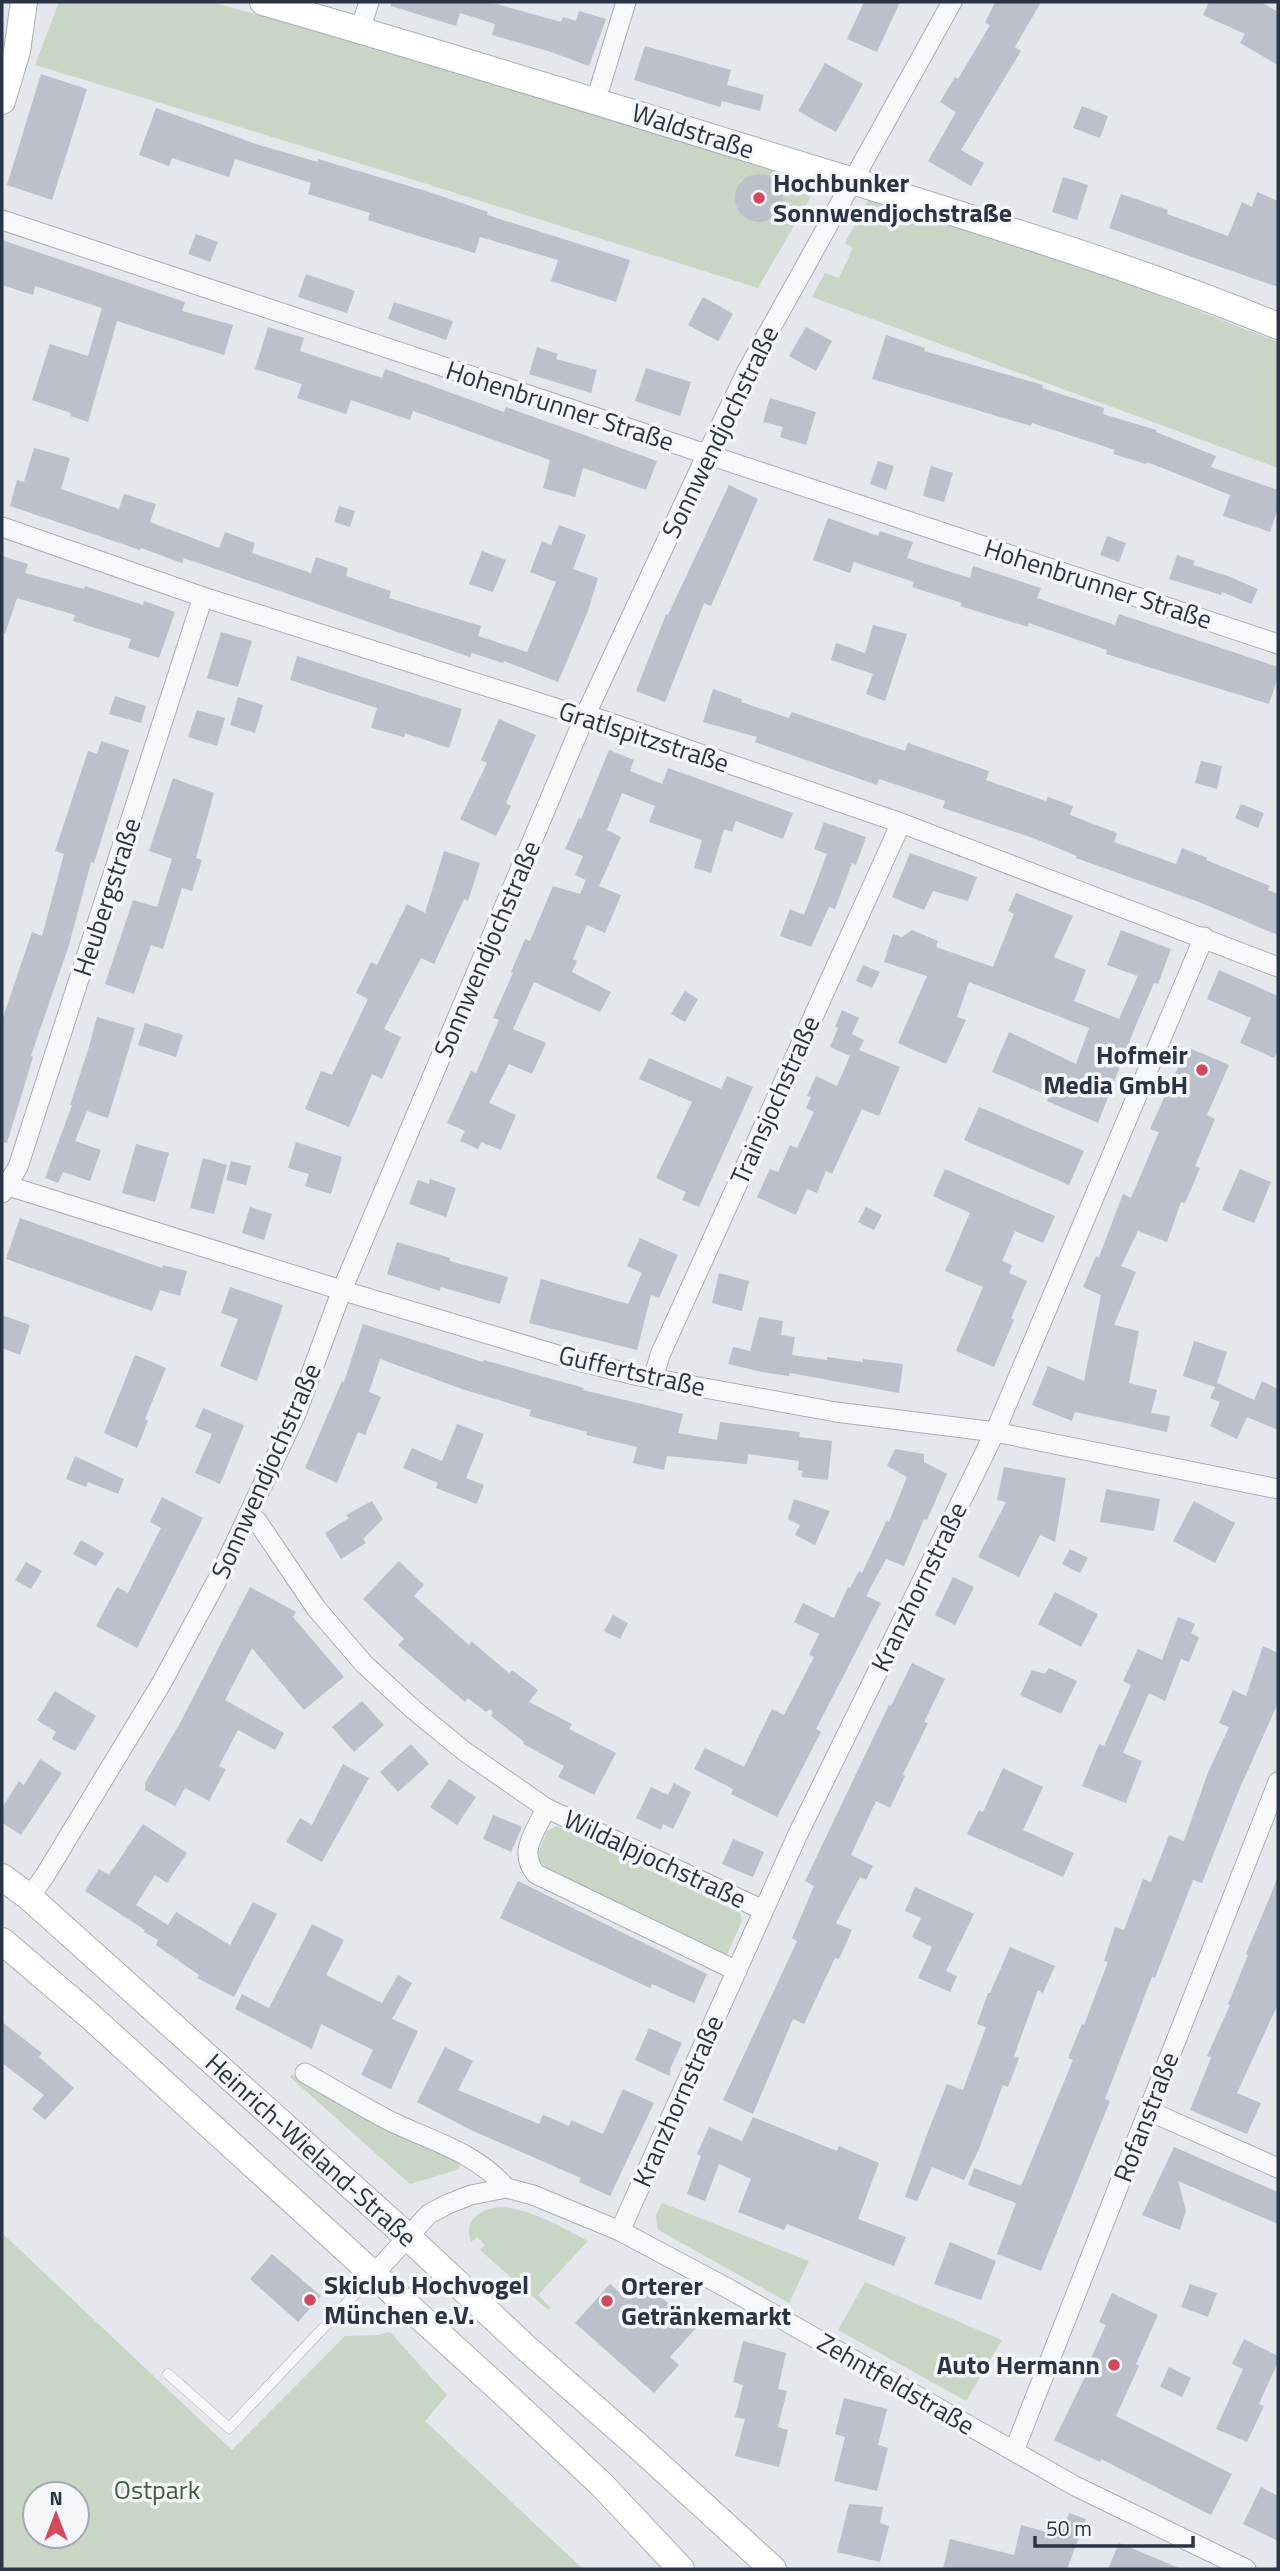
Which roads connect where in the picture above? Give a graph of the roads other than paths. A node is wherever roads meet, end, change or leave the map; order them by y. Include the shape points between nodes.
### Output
1 (24, 2) edge
2 (263, 2) edge
3 (369, 2) edge
4 (626, 2) edge
5 (952, 2) edge
6 (360, 30) junction
7 (596, 100) junction
8 (2, 101) edge
9 (853, 181) junction
10 (2, 220) edge
11 (1278, 326) edge
12 (707, 454) junction
13 (2, 527) edge
14 (203, 597) junction
15 (1278, 644) edge
16 (585, 716) junction
17 (901, 822) junction
18 (1204, 937) junction
19 (1278, 967) edge
20 (3, 1187) edge
21 (342, 1290) junction
22 (653, 1379) junction
23 (995, 1432) junction
24 (1278, 1489) edge
25 (248, 1515) junction
26 (1278, 1782) edge
27 (546, 1808) junction
28 (2, 1877) edge
29 (29, 1898) junction
30 (763, 1910) junction
31 (2, 1941) edge
32 (737, 1971) junction
33 (305, 2073) dead end
34 (1149, 2111) junction
35 (1278, 2168) edge
36 (506, 2188) junction
37 (620, 2231) junction
38 (408, 2237) junction
39 (373, 2275) junction
40 (168, 2374) dead end
41 (1014, 2452) junction
42 (681, 2569) edge
43 (773, 2569) edge
44 (1246, 2569) edge

1 - 8 main road
2 - 6 main road, Waldstraße
3 - 6 street
4 - 7 street
5 - 9 street, Sonnwendjochstraße
6 - 7 main road, Waldstraße
7 - 9 main road, Waldstraße
9 - 11 main road, Waldstraße via 1104,261
9 - 12 street, Sonnwendjochstraße via 747,371
10 - 12 street, Hohenbrunner Straße
12 - 15 street, Hohenbrunner Straße
12 - 16 street, Sonnwendjochstraße
13 - 14 street, Gratlspitzstraße
14 - 16 street, Gratlspitzstraße
14 - 20 street, Heubergstraße via 18,1167
16 - 17 street, Gratlspitzstraße
16 - 21 street, Sonnwendjochstraße
17 - 18 street, Gratlspitzstraße
17 - 22 street, Trainsjochstraße
18 - 19 street, Gratlspitzstraße
18 - 23 street, Kranzhornstraße
20 - 21 street, Guffertstraße
21 - 22 street, Guffertstraße
21 - 25 street, Sonnwendjochstraße via 296,1414
22 - 23 street, Guffertstraße via 836,1412
23 - 24 street, Guffertstraße
23 - 30 street, Kranzhornstraße
25 - 27 street, Wildalpjochstraße via 364,1664 464,1751
25 - 29 street, Sonnwendjochstraße via 161,1684
26 - 34 street, Rofanstraße
27 - 30 street, Wildalpjochstraße
27 - 32 street, Wildalpjochstraße via 526,1853 536,1874
28 - 29 main road, Heinrich-Wieland-Straße
29 - 38 main road, Heinrich-Wieland-Straße
30 - 32 street, Kranzhornstraße
31 - 39 main road, Heinrich-Wieland-Straße
32 - 37 street, Kranzhornstraße
33 - 36 street, Zehntfeldstraße via 390,2120 471,2157
34 - 35 street
34 - 41 street, Rofanstraße
36 - 37 street, Zehntfeldstraße
36 - 38 street, Zehntfeldstraße via 448,2204 429,2214
37 - 41 street, Zehntfeldstraße
38 - 39 street, Zehntfeldstraße
38 - 43 main road, Heinrich-Wieland-Straße
39 - 40 lane via 229,2428
39 - 42 main road, Heinrich-Wieland-Straße via 593,2476
41 - 44 street, Zehntfeldstraße

